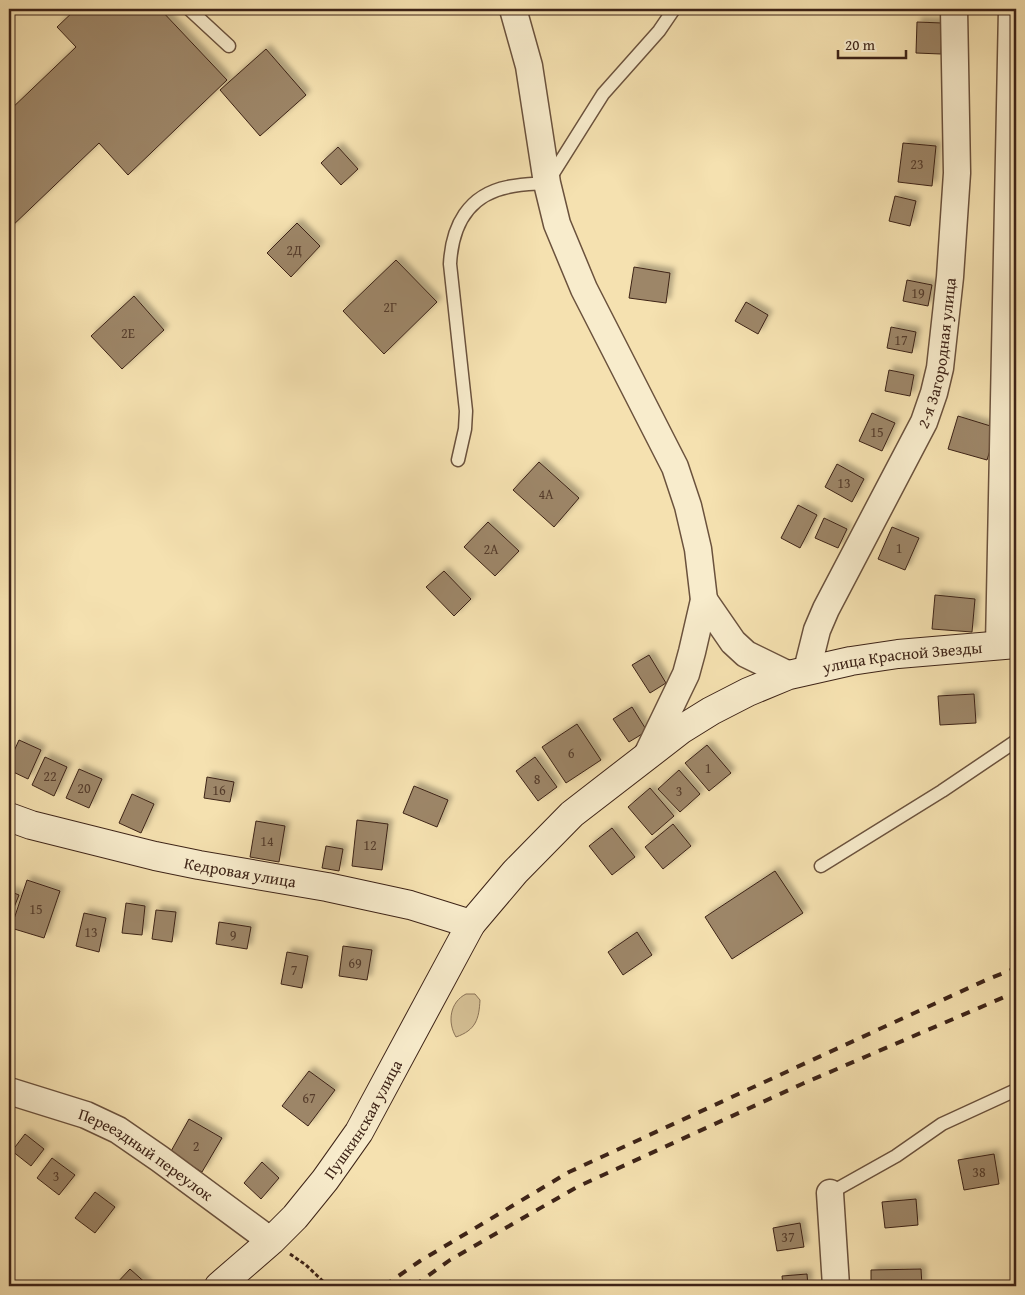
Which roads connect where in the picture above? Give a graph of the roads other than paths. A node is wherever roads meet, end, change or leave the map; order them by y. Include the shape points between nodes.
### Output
1 (189, 9) edge
2 (513, 9) edge
3 (674, 9) edge
4 (954, 9) edge
5 (1012, 9) edge
6 (229, 46) dead end
7 (547, 183) junction
8 (458, 460) dead end
9 (704, 600) junction
10 (1008, 644) edge
11 (798, 673) junction
12 (1016, 741) edge
13 (647, 755) junction
14 (9, 817) edge
15 (821, 866) dead end
16 (471, 924) junction
17 (1016, 1090) edge
18 (9, 1091) edge
19 (830, 1193) joint
20 (271, 1241) junction
21 (219, 1286) edge
22 (836, 1286) edge

1 - 6 lane
2 - 7 street via 529,66
3 - 7 lane via 659,31 602,94
4 - 11 street, 2-я Загородная улица via 957,173 950,277 934,394 924,422 826,609
5 - 10 street
7 - 8 lane via 493,191 465,213 456,227 450,264 466,411
7 - 9 street via 557,224 576,271 675,467 698,549
9 - 11 street via 733,642 746,654
9 - 13 street via 686,674
10 - 11 street, улица Красной Звезды via 898,654
11 - 13 street, улица Красной Звезды via 711,710
12 - 15 lane
13 - 16 street, Пушкинская улица via 572,814 514,872
14 - 16 street, Кедровая улица via 40,828 164,858 327,887 410,905
16 - 20 street, Пушкинская улица via 359,1132 325,1180
17 - 19 lane via 942,1124 896,1156
18 - 20 street, Переездный переулок via 86,1114 118,1130
19 - 22 street
20 - 21 street, Пушкинская улица

